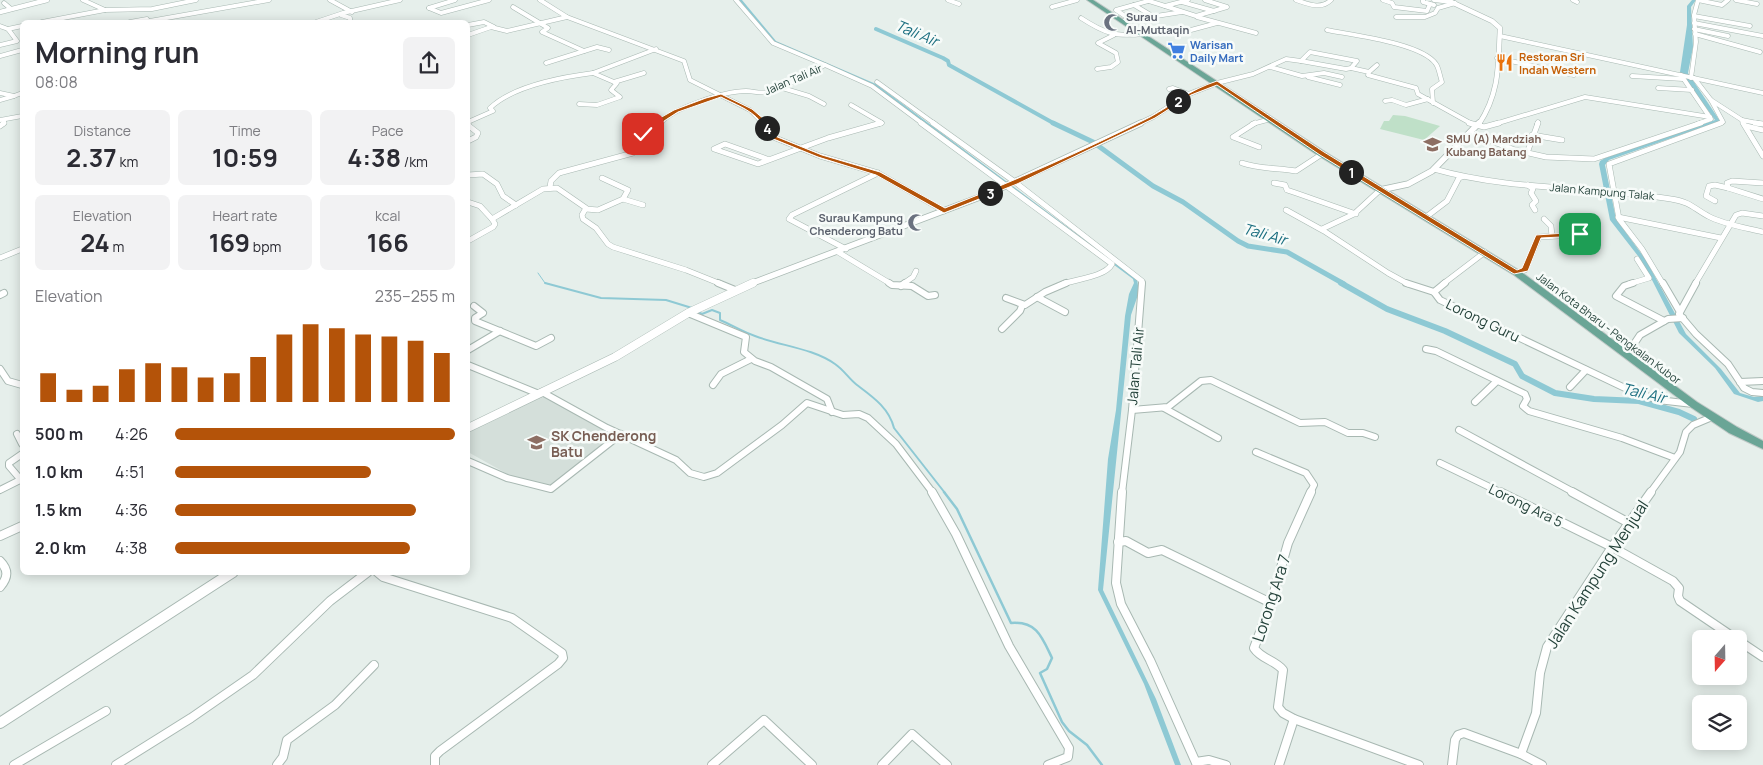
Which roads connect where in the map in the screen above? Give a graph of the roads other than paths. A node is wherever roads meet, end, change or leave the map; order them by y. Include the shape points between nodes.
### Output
1 (47, 0) edge
2 (83, 0) edge
3 (178, 0) edge
4 (194, 0) edge
5 (269, 0) edge
6 (330, 0) edge
7 (400, 0) edge
8 (455, 0) edge
9 (472, 0) edge
10 (488, 0) edge
11 (540, 0) edge
12 (736, 0) edge
13 (948, 0) edge
14 (1078, 0) edge
15 (1090, 0) edge
16 (1188, 0) edge
17 (1204, 0) edge
18 (1296, 0) edge
19 (1331, 0) edge
20 (1383, 0) edge
21 (1422, 0) edge
22 (1434, 0) edge
23 (1698, 0) edge
24 (1728, 0) edge
25 (1736, 0) edge
26 (1147, 1) edge
27 (186, 2) junction
28 (480, 2) junction
29 (1181, 2) junction
30 (1451, 2) edge
31 (4, 3) dead end
32 (959, 4) dead end
33 (1430, 4) junction
34 (1758, 4) dead end
35 (1134, 5) junction
36 (1165, 6) junction
37 (513, 7) dead end
38 (1052, 7) dead end
39 (1445, 7) junction
40 (11, 9) junction
41 (105, 10) junction
42 (1215, 11) junction
43 (0, 12) edge
44 (352, 12) junction
45 (1183, 12) junction
46 (195, 14) junction
47 (340, 14) junction
48 (1196, 16) junction
49 (1694, 16) junction
50 (177, 17) junction
51 (567, 17) junction
52 (1154, 17) junction
53 (1396, 17) dead end
54 (1081, 18) dead end
55 (52, 20) edge
56 (149, 20) edge
57 (158, 20) edge
58 (322, 20) edge
59 (350, 20) edge
60 (1127, 21) junction
61 (1217, 23) junction
62 (1694, 23) junction
63 (541, 24) junction
64 (470, 25) edge
65 (0, 26) edge
66 (20, 26) edge
67 (1750, 26) dead end
68 (494, 27) junction
69 (8, 29) junction
70 (1191, 30) dead end
71 (1327, 30) dead end
72 (1694, 31) junction
73 (1256, 33) dead end
74 (470, 34) edge
75 (1143, 34) junction
76 (1114, 35) junction
77 (1500, 36) junction
78 (1728, 36) dead end
79 (1763, 36) edge
80 (0, 45) edge
81 (656, 49) junction
82 (610, 50) dead end
83 (20, 51) edge
84 (584, 51) junction
85 (1760, 52) dead end
86 (0, 56) edge
87 (1497, 58) junction
88 (1300, 62) junction
89 (546, 63) dead end
90 (825, 65) junction
91 (1377, 65) dead end
92 (1270, 67) junction
93 (1351, 68) junction
94 (1097, 69) dead end
95 (593, 72) junction
96 (1369, 72) junction
97 (644, 73) dead end
98 (1574, 75) dead end
99 (1305, 76) junction
100 (1632, 76) dead end
101 (1342, 77) dead end
102 (1682, 77) junction
103 (1692, 78) junction
104 (614, 82) junction
105 (877, 82) dead end
106 (1217, 83) junction
107 (1340, 85) dead end
108 (779, 87) junction
109 (1658, 88) dead end
110 (1169, 89) dead end
111 (1692, 90) junction
112 (0, 93) edge
113 (1763, 93) edge
114 (20, 94) edge
115 (1189, 94) junction
116 (14, 96) junction
117 (721, 96) junction
118 (1428, 99) junction
119 (0, 100) edge
120 (1710, 100) junction
121 (1385, 101) dead end
122 (1434, 103) junction
123 (579, 104) dead end
124 (824, 104) dead end
125 (851, 105) dead end
126 (20, 116) edge
127 (1710, 117) junction
128 (1270, 119) junction
129 (1741, 119) junction
130 (2, 120) edge
131 (470, 120) edge
132 (1538, 122) dead end
133 (1763, 124) edge
134 (0, 126) edge
135 (1477, 126) junction
136 (1746, 126) junction
137 (470, 127) edge
138 (1763, 130) edge
139 (1470, 133) junction
140 (1532, 135) junction
141 (470, 140) edge
142 (1562, 140) dead end
143 (1259, 147) dead end
144 (799, 148) junction
145 (1528, 153) junction
146 (1322, 154) junction
147 (1762, 155) edge
148 (767, 159) junction
149 (1242, 163) dead end
150 (1434, 169) junction
151 (878, 174) junction
152 (470, 175) edge
153 (1462, 177) junction
154 (602, 178) dead end
155 (1274, 183) dead end
156 (1763, 183) edge
157 (1011, 184) junction
158 (1528, 185) junction
159 (550, 187) junction
160 (1728, 188) junction
161 (1380, 190) junction
162 (1613, 193) junction
163 (623, 199) junction
164 (1763, 199) edge
165 (1715, 201) dead end
166 (470, 203) edge
167 (516, 205) junction
168 (643, 205) dead end
169 (586, 209) junction
170 (1286, 210) dead end
171 (1535, 210) dead end
172 (944, 211) junction
173 (1356, 214) junction
174 (1763, 216) edge
175 (1426, 217) junction
176 (1618, 217) junction
177 (492, 219) junction
178 (1544, 219) dead end
179 (1731, 223) junction
180 (1322, 229) junction
181 (1583, 230) dead end
182 (1763, 232) edge
183 (1552, 236) junction
184 (1721, 238) junction
185 (470, 240) edge
186 (846, 249) junction
187 (20, 250) edge
188 (838, 252) junction
189 (1485, 252) junction
190 (0, 258) edge
191 (1637, 259) dead end
192 (916, 271) dead end
193 (1517, 273) junction
194 (902, 286) junction
195 (735, 290) junction
196 (1434, 292) junction
197 (935, 295) dead end
198 (1037, 297) junction
199 (1006, 298) dead end
200 (474, 306) dead end
201 (1022, 306) junction
202 (1065, 312) dead end
203 (688, 313) junction
204 (1681, 316) junction
205 (1667, 320) junction
206 (1002, 329) dead end
207 (500, 331) junction
208 (551, 338) dead end
209 (470, 349) edge
210 (1426, 349) dead end
211 (1619, 349) junction
212 (751, 359) junction
213 (470, 367) edge
214 (0, 369) edge
215 (1586, 370) junction
216 (1763, 380) edge
217 (1497, 381) junction
218 (1740, 382) junction
219 (20, 384) edge
220 (712, 385) dead end
221 (1570, 387) dead end
222 (541, 393) junction
223 (1763, 393) edge
224 (1475, 402) dead end
225 (1693, 404) junction
226 (1163, 407) junction
227 (1132, 410) junction
228 (832, 412) junction
229 (1712, 417) junction
230 (470, 427) edge
231 (1459, 430) dead end
232 (17, 434) dead end
233 (621, 434) junction
234 (1375, 437) dead end
235 (1218, 438) dead end
236 (20, 440) edge
237 (1763, 445) edge
238 (1256, 452) dead end
239 (20, 455) edge
240 (1675, 458) junction
241 (470, 462) edge
242 (1440, 463) dead end
243 (20, 477) edge
244 (20, 480) edge
245 (0, 490) edge
246 (1629, 523) junction
247 (20, 527) edge
248 (0, 536) edge
249 (1118, 542) junction
250 (1612, 547) junction
251 (0, 561) edge
252 (228, 575) edge
253 (364, 575) edge
254 (381, 575) edge
255 (0, 588) edge
256 (1271, 603) junction
257 (1722, 630) edge
258 (1748, 647) edge
259 (1763, 657) edge
260 (374, 665) dead end
261 (106, 711) dead end
262 (1294, 719) junction
263 (0, 723) edge
264 (1521, 754) junction
265 (1196, 763) edge
266 (14, 765) edge
267 (116, 765) edge
268 (277, 765) edge
269 (435, 765) edge
270 (712, 765) edge
271 (812, 765) edge
272 (882, 765) edge
273 (947, 765) edge
274 (1048, 765) edge
275 (1226, 765) edge
276 (1279, 765) edge
277 (1419, 765) edge
278 (1452, 765) edge
279 (1542, 765) edge

1 - 40 street
2 - 41 street
3 - 27 street
4 - 27 street
4 - 46 street
5 - 46 street
6 - 44 street
7 - 44 street
8 - 28 street via 428,8 441,13
9 - 28 street
10 - 28 street
11 - 51 street
12 - 90 street via 773,43
13 - 32 street
14 - 38 street
15 - 60 main road, Jalan Kota Bharu - Pengkalan Kubor
16 - 29 street
17 - 42 street via 1227,7
18 - 19 street via 1321,6
20 - 33 street via 1394,7 1418,11 1427,11
21 - 33 street
22 - 30 street
23 - 24 street via 1724,5
23 - 49 street
25 - 34 street
26 - 35 street
26 - 36 street
27 - 41 street via 151,9
29 - 36 street
29 - 42 street
30 - 39 street
30 - 77 street via 1492,21 1500,28
31 - 40 street
33 - 39 street
35 - 52 street
35 - 60 street via 1115,10
36 - 45 street
37 - 63 street
39 - 53 street via 1423,19
40 - 43 street
41 - 55 street
42 - 48 street
44 - 47 street
45 - 48 street
45 - 52 street
46 - 50 street
47 - 58 street
47 - 59 street
48 - 61 street
49 - 62 street
49 - 67 street
50 - 56 street
50 - 57 street
51 - 63 street
51 - 81 street
52 - 60 street
54 - 76 street via 1100,31
60 - 75 main road, Jalan Kota Bharu - Pengkalan Kubor
61 - 70 street
61 - 73 street
62 - 72 street
62 - 79 street
63 - 68 street via 507,31
63 - 84 street via 548,28 542,32
64 - 68 street via 486,22
65 - 69 street
66 - 69 street
68 - 74 street
69 - 80 street via 17,41
71 - 122 street via 1403,44 1417,50 1438,67 1442,82 1432,89
72 - 78 street
72 - 85 street
72 - 103 street via 1696,43 1690,72
75 - 76 street
75 - 106 main road, Jalan Kota Bharu - Pengkalan Kubor
76 - 94 street via 1098,43 1116,53 1118,62 1112,67
77 - 87 street
77 - 102 street
81 - 95 street
81 - 117 street via 684,61 690,80
82 - 84 street via 599,47
83 - 86 street
84 - 89 street
87 - 98 street
87 - 135 street via 1496,89
88 - 92 street via 1286,59
88 - 93 street
88 - 93 street via 1311,52 1357,60
90 - 108 street, Jalan Tali Air
90 - 157 street, Jalan Tali Air via 872,86
91 - 96 street
92 - 99 street
92 - 106 street
93 - 96 street
95 - 104 street
95 - 131 street via 524,89 497,100 490,108 493,112
96 - 118 street via 1368,75 1416,88 1418,94
97 - 104 street
99 - 101 street via 1324,73
99 - 107 street
100 - 102 street
102 - 103 street
102 - 111 street
103 - 113 street
103 - 120 street
104 - 123 street via 617,84 611,90 620,97 597,106
105 - 157 street, Jalan Tali Air
106 - 115 street
106 - 128 main road, Jalan Kota Bharu - Pengkalan Kubor
108 - 117 street, Jalan Tali Air via 760,94 748,91
108 - 124 street via 816,97
109 - 111 street
110 - 115 street
111 - 127 street
112 - 116 street
114 - 116 street
115 - 157 street via 1161,113
116 - 119 street
117 - 144 street via 750,110 766,125 769,134
117 - 159 street, Jalan Tali Air via 665,117 657,127 643,134 643,143 633,153 559,173
118 - 121 street via 1406,105 1394,100
118 - 122 street
120 - 129 street
120 - 162 street via 1723,122 1610,163
122 - 135 street
125 - 144 street via 882,123
126 - 130 street
127 - 135 street via 1585,97 1486,127
127 - 145 street via 1711,120 1595,159 1549,158
128 - 143 street via 1246,127 1233,136
128 - 146 main road, Jalan Kota Bharu - Pengkalan Kubor
129 - 133 street
129 - 136 street
130 - 134 street via 4,123
132 - 140 street
135 - 139 street
136 - 138 street
136 - 147 street
137 - 141 street via 478,133
139 - 145 street
139 - 150 street
140 - 142 street
140 - 145 street
144 - 148 street
144 - 151 street
146 - 149 street via 1296,171 1257,168
146 - 161 main road, Jalan Kota Bharu - Pengkalan Kubor
148 - 148 street via 725,144 714,148 754,164
150 - 153 street, Jalan Kampung Talak
150 - 161 street via 1408,184
151 - 172 street
151 - 186 street via 789,219
152 - 167 street via 483,174
153 - 158 street, Jalan Kampung Talak
153 - 175 street via 1443,207
154 - 163 street via 628,190
155 - 173 street via 1285,185 1287,190 1301,196
156 - 160 street via 1730,181
157 - 172 street
157 - 198 street via 1112,264 1092,276 1076,278
157 - 227 street, Jalan Tali Air via 1141,278
158 - 162 street, Jalan Kampung Talak
158 - 171 street via 1533,189 1531,193 1536,201 1532,205
159 - 167 street
159 - 169 street via 560,189
160 - 164 street
160 - 165 street via 1709,186 1705,195
161 - 173 street
161 - 175 main road, Jalan Kota Bharu - Pengkalan Kubor
162 - 176 street
162 - 179 street, Jalan Kampung Talak via 1684,201 1705,215
163 - 168 street
163 - 169 street via 598,210
166 - 177 street via 480,206
167 - 177 street
169 - 195 street via 582,215 584,221 595,227 613,247 686,270
170 - 180 street, Lorong Guru
172 - 186 street
173 - 180 street
174 - 179 street via 1739,213
175 - 189 main road, Jalan Kota Bharu - Pengkalan Kubor
176 - 184 street
176 - 204 street via 1642,249
177 - 185 street via 496,224 494,227
178 - 183 street via 1551,226
179 - 182 street, Jalan Kampung Talak
179 - 184 street
180 - 196 street, Lorong Guru via 1382,271
181 - 183 street via 1579,234
183 - 193 street via 1538,237 1526,268
184 - 204 street
186 - 188 street
187 - 190 street
188 - 194 street via 892,285
188 - 195 street
189 - 193 main road, Jalan Kota Bharu - Pengkalan Kubor
189 - 196 street
191 - 205 street via 1648,278 1624,286 1616,296
192 - 194 street
193 - 211 main road, Jalan Kota Bharu - Pengkalan Kubor
194 - 197 street via 912,286 928,296
195 - 203 street
196 - 215 street, Lorong Guru via 1440,300
198 - 201 street
198 - 202 street
199 - 201 street
200 - 207 street via 482,313 474,320
201 - 206 street
203 - 212 street via 746,337 744,352
203 - 222 street via 616,358
204 - 205 street
204 - 218 street via 1728,364
205 - 211 street via 1640,335 1634,344
207 - 208 street via 536,346
207 - 209 street
210 - 217 street
211 - 225 main road, Jalan Kota Bharu - Pengkalan Kubor
212 - 220 street via 721,374
212 - 228 street via 828,399
213 - 222 street
214 - 219 street via 8,381
215 - 221 street
215 - 225 street, Lorong Guru via 1648,398
216 - 218 street
217 - 224 street
217 - 240 street via 1526,396 1523,406 1529,411 1622,438
218 - 223 street via 1748,391
222 - 230 street
222 - 233 street
225 - 229 main road, Jalan Kota Bharu - Pengkalan Kubor
226 - 227 street
226 - 234 street via 1173,405 1201,381 1211,380 1300,423 1322,422 1348,433
226 - 235 street
227 - 249 street, Jalan Tali Air
228 - 233 street via 811,403 803,405 782,425 717,473 704,477 690,473 676,460
228 - 274 street via 868,418 908,458 934,495 1009,646 1068,748 1068,757
229 - 237 main road, Jalan Kota Bharu - Pengkalan Kubor
229 - 240 street, Jalan Kampung Menjual via 1693,425 1686,432
231 - 246 street
232 - 236 street
233 - 241 street via 551,489 508,478
238 - 256 street, Lorong Ara 7 via 1306,473 1314,485 1288,543
239 - 243 street via 9,466
240 - 246 street, Jalan Kampung Menjual
242 - 250 street, Lorong Ara 5
244 - 245 street
246 - 250 street, Jalan Kampung Menjual
247 - 248 street
249 - 256 street via 1128,542 1149,554 1162,550
249 - 265 street, Jalan Tali Air via 1116,583 1121,604
250 - 257 street, Lorong Ara 5 via 1673,581 1679,588 1680,601
250 - 264 street, Jalan Kampung Menjual via 1547,647 1540,673 1536,714
251 - 255 street via 8,572
252 - 263 street
253 - 267 street via 330,601 253,675
254 - 269 street via 512,618 562,652 563,658 558,664 440,751 435,756
256 - 262 street, Lorong Ara 7 via 1254,648 1283,670 1278,707
258 - 259 street, Lorong Ara 5
260 - 268 street via 335,705 287,740 284,757
261 - 266 street
262 - 276 street
262 - 277 street, Lorong Ara 7
264 - 278 street via 1464,733 1455,740
264 - 279 street
265 - 275 street via 1209,760
270 - 271 street via 764,720
272 - 273 street via 912,734

